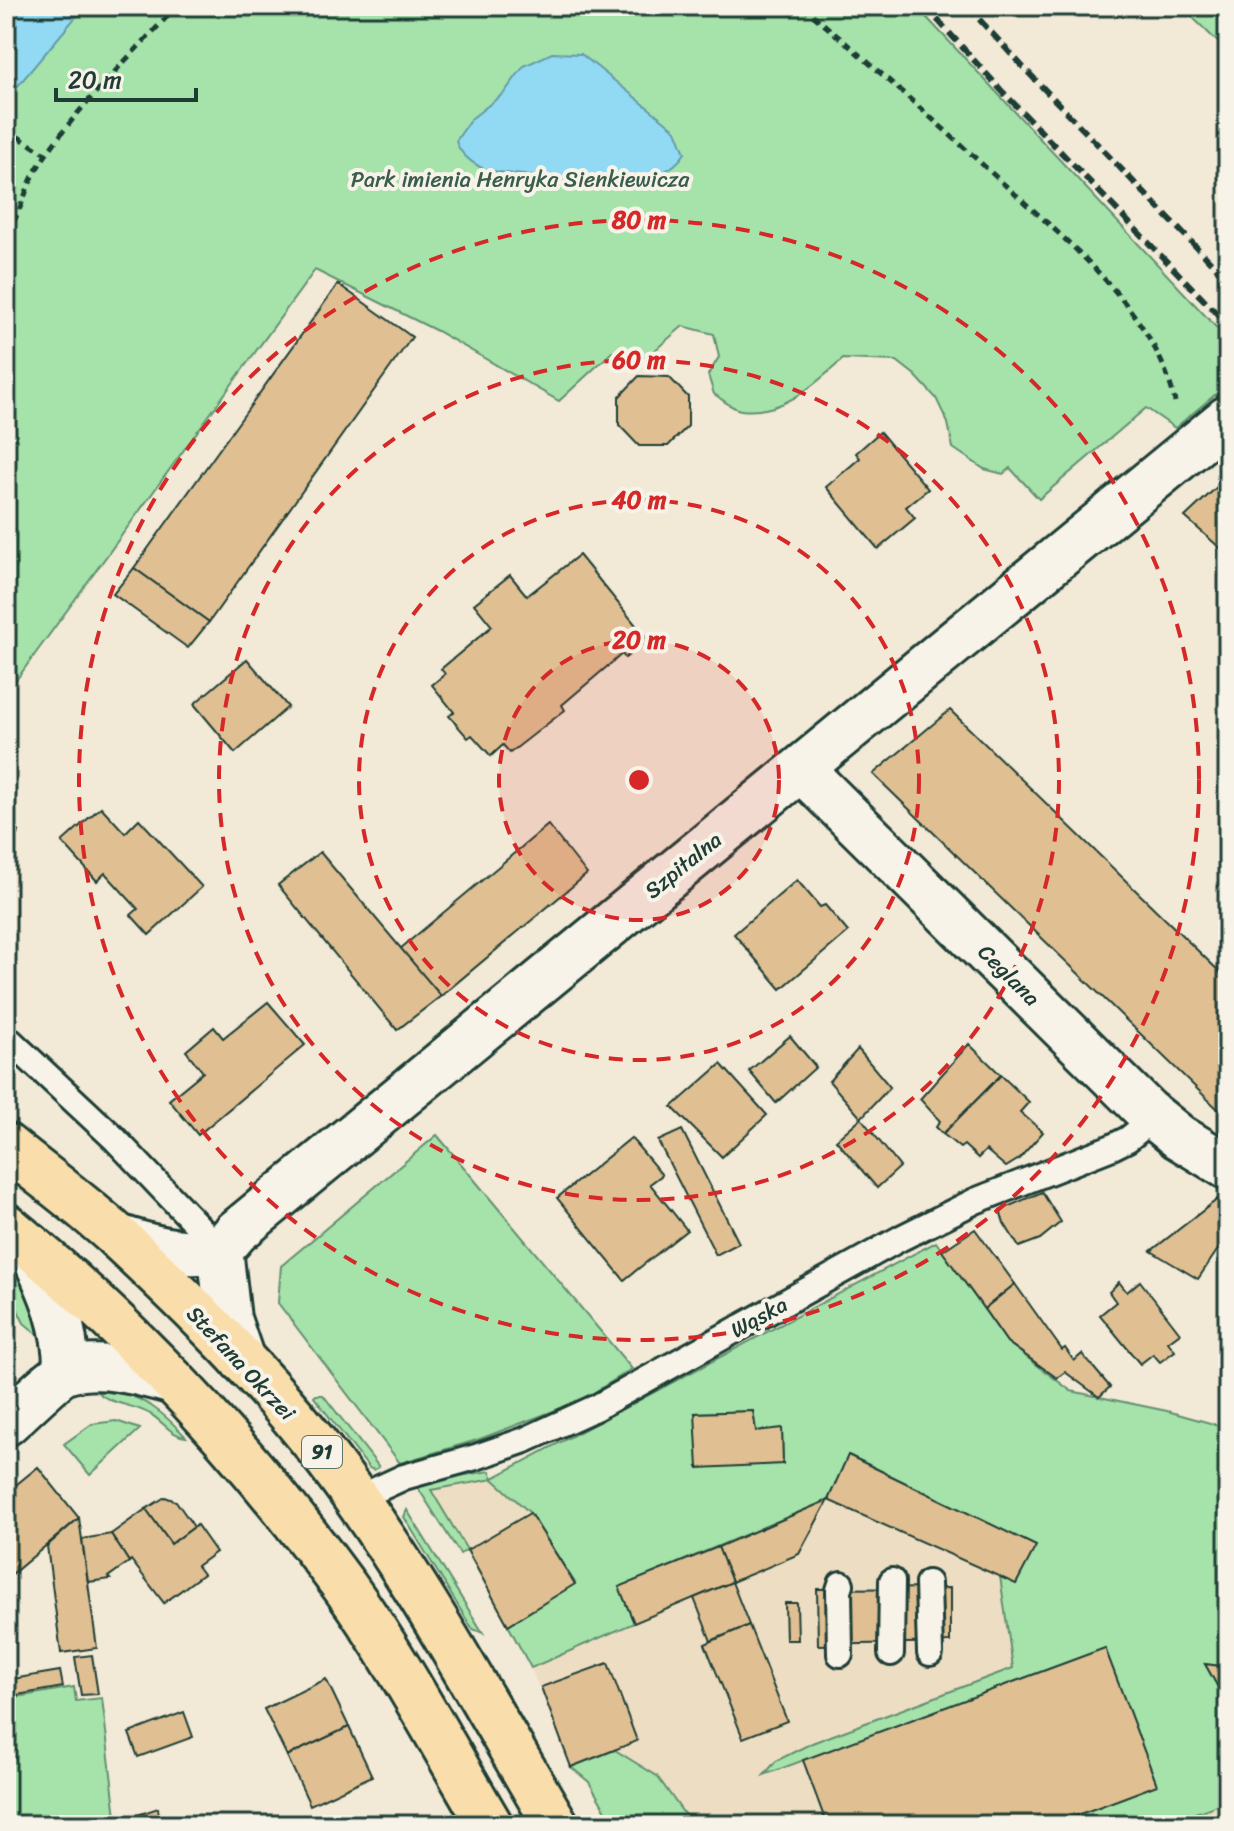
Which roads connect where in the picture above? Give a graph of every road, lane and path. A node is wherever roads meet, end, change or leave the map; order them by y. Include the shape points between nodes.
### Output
1 (177, 6) edge
2 (802, 6) edge
3 (7, 129) edge
4 (47, 155) junction
5 (6, 234) edge
6 (1170, 410) dead end
7 (1228, 418) edge
8 (801, 769) junction
9 (6, 1037) edge
10 (1154, 1118) junction
11 (6, 1146) edge
12 (1228, 1167) edge
13 (18, 1236) edge
14 (118, 1237) junction
15 (220, 1249) junction
16 (242, 1360) junction
17 (66, 1371) junction
18 (174, 1382) junction
19 (6, 1423) edge
20 (356, 1499) junction
21 (892, 1581) dead end
22 (928, 1583) dead end
23 (841, 1584) dead end
24 (891, 1653) dead end
25 (930, 1653) dead end
26 (840, 1654) dead end
27 (490, 1825) edge
28 (556, 1825) edge

1 - 4 path
2 - 6 path via 904,91 1091,264 1149,335 1175,401
3 - 4 path
4 - 5 path
7 - 8 street, Szpitalna
8 - 10 street, Ceglana
8 - 15 street, Szpitalna
9 - 15 lane via 114,1138
10 - 12 street, Ceglana
10 - 20 lane, Wąska via 1112,1147 975,1201 901,1238 597,1407 525,1440 404,1477
11 - 14 main road, Stefana Okrzei / 91
13 - 17 street via 59,1314
13 - 18 main road
14 - 15 street via 166,1249
14 - 16 main road, Stefana Okrzei / 91
15 - 16 street via 228,1319
16 - 20 main road, Stefana Okrzei / 91
17 - 18 street via 105,1368
17 - 19 street
18 - 27 main road via 346,1589
20 - 28 main road, Stefana Okrzei / 91
21 - 24 lane
22 - 25 lane
23 - 26 lane

